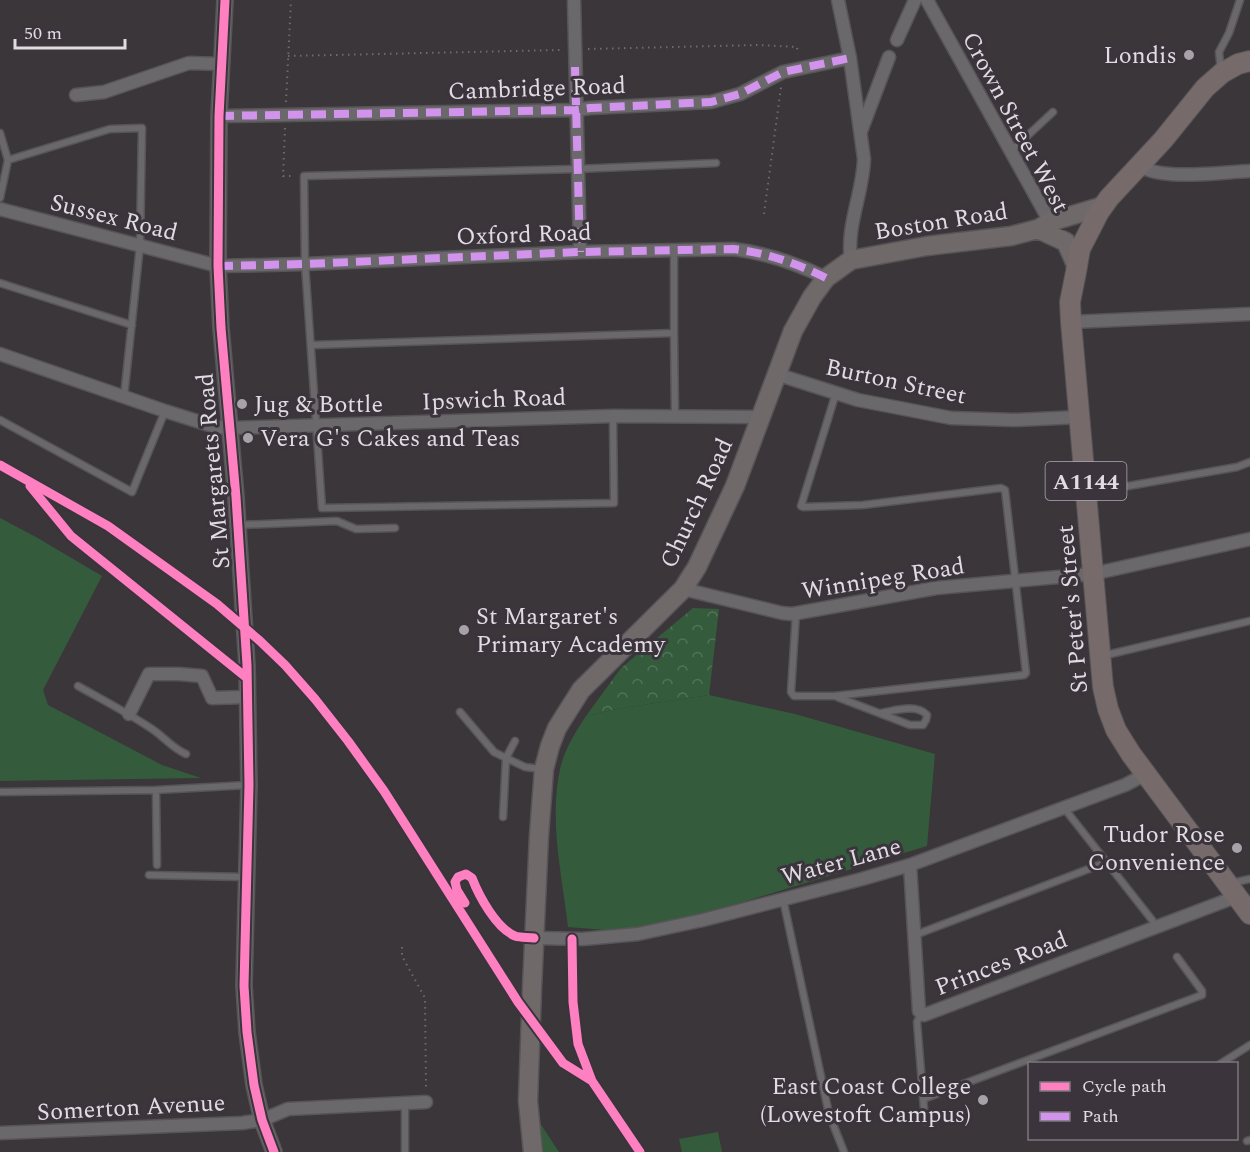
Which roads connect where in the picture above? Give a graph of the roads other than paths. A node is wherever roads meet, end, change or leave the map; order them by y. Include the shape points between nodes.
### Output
1 (225, 0) edge
2 (574, 0) edge
3 (838, 0) edge
4 (915, 0) edge
5 (927, 0) edge
6 (1240, 0) edge
7 (897, 40) dead end
8 (1250, 45) edge
9 (889, 57) dead end
10 (850, 58) junction
11 (222, 64) junction
12 (1237, 66) edge
13 (76, 95) dead end
14 (576, 110) junction
15 (1053, 112) dead end
16 (219, 116) junction
17 (861, 132) junction
18 (0, 133) edge
19 (1011, 151) junction
20 (8, 160) junction
21 (716, 163) dead end
22 (1140, 166) junction
23 (578, 169) junction
24 (1250, 171) edge
25 (0, 198) edge
26 (1103, 206) junction
27 (0, 209) edge
28 (1046, 228) junction
29 (140, 245) junction
30 (674, 251) junction
31 (580, 252) junction
32 (851, 260) junction
33 (305, 264) junction
34 (219, 266) junction
35 (1077, 267) junction
36 (826, 278) junction
37 (0, 283) edge
38 (1250, 314) edge
39 (1071, 322) junction
40 (132, 325) junction
41 (674, 333) junction
42 (312, 345) junction
43 (0, 354) edge
44 (776, 374) junction
45 (836, 393) junction
46 (124, 397) junction
47 (165, 411) junction
48 (613, 416) junction
49 (675, 416) junction
50 (760, 417) junction
51 (1080, 417) junction
52 (0, 420) edge
53 (318, 426) junction
54 (229, 428) junction
55 (1250, 462) edge
56 (1087, 493) junction
57 (238, 525) junction
58 (395, 528) dead end
59 (1250, 539) edge
60 (1092, 574) junction
61 (1016, 581) junction
62 (682, 589) junction
63 (796, 613) junction
64 (1250, 621) edge
65 (1100, 657) junction
66 (78, 686) dead end
67 (834, 696) junction
68 (247, 697) junction
69 (460, 712) dead end
70 (880, 713) junction
71 (129, 714) junction
72 (516, 741) dead end
73 (186, 754) dead end
74 (506, 758) junction
75 (544, 769) junction
76 (1146, 774) junction
77 (249, 785) junction
78 (156, 790) junction
79 (0, 792) edge
80 (1063, 808) junction
81 (503, 817) dead end
82 (1107, 862) junction
83 (910, 864) junction
84 (157, 865) dead end
85 (149, 875) dead end
86 (247, 877) junction
87 (1250, 879) edge
88 (1233, 890) junction
89 (783, 899) junction
90 (1250, 914) edge
91 (1156, 925) junction
92 (915, 935) junction
93 (534, 938) junction
94 (1177, 957) dead end
95 (921, 1014) junction
96 (1250, 1045) edge
97 (1223, 1062) edge
98 (923, 1100) junction
99 (405, 1102) junction
100 (426, 1102) road end
101 (262, 1120) junction
102 (925, 1121) dead end
103 (0, 1134) edge
104 (274, 1152) edge
105 (405, 1152) edge
106 (532, 1152) edge
107 (844, 1152) edge

1 - 11 street, St Margarets Road
2 - 14 street
3 - 10 street
4 - 7 street
5 - 19 street, Crown Street West
6 - 12 lane via 1219,52
8 - 12 main road, St Peter's Street / A1144
9 - 17 street
10 - 14 street, Cambridge Road via 783,72 740,94 711,102
10 - 17 street
11 - 13 street via 189,63 104,92
11 - 16 street, St Margarets Road
12 - 22 main road, St Peter's Street / A1144 via 1205,88
14 - 16 street, Cambridge Road
14 - 23 street
15 - 19 lane
16 - 34 street, St Margarets Road
17 - 32 street via 863,176 851,234
18 - 20 lane
19 - 28 street, Crown Street West
20 - 25 lane
20 - 29 lane via 110,129 142,128
21 - 23 lane
22 - 24 street via 1165,175
22 - 26 main road, St Peter's Street / A1144
23 - 31 street
23 - 33 lane via 304,176
26 - 28 main road, Boston Road
26 - 35 main road, St Peter's Street / A1144 via 1080,249
27 - 29 street, Sussex Road
28 - 32 main road, Boston Road
28 - 35 main road via 1065,242
29 - 34 street, Sussex Road
29 - 40 lane
30 - 31 street, Oxford Road
30 - 36 street, Oxford Road via 758,252 796,263
30 - 41 lane
31 - 33 street, Oxford Road
32 - 36 main road, Church Road
33 - 34 street, Oxford Road
33 - 42 lane
34 - 54 street, St Margarets Road
35 - 39 main road, St Peter's Street / A1144
36 - 44 main road, Church Road via 793,332
37 - 40 lane
38 - 39 street
39 - 51 main road, St Peter's Street / A1144
40 - 46 lane
41 - 42 lane
41 - 49 lane
42 - 53 lane
43 - 46 street, Ipswich Road
44 - 45 street, Burton Street
44 - 50 main road, Church Road
45 - 51 street, Burton Street via 951,418
45 - 61 lane via 801,506 863,505 1002,488
46 - 47 street, Ipswich Road
47 - 52 lane via 132,492
47 - 54 street, Ipswich Road
48 - 49 street, Ipswich Road
48 - 53 street, Ipswich Road
48 - 53 lane via 614,502 322,508
49 - 50 street, Ipswich Road
50 - 62 main road, Church Road via 712,538
51 - 56 main road, St Peter's Street / A1144
53 - 54 street, Ipswich Road
54 - 57 street, St Margarets Road
55 - 56 lane
56 - 60 main road, St Peter's Street / A1144
57 - 58 lane via 337,521 356,529
57 - 68 street, St Margarets Road
59 - 60 street, Winnipeg Road
60 - 61 street, Winnipeg Road
60 - 65 main road, St Peter's Street / A1144
61 - 63 street, Winnipeg Road via 936,588
61 - 67 lane via 1024,675
62 - 63 street, Winnipeg Road
62 - 75 main road, Church Road via 581,690 557,728
63 - 67 lane via 792,695
64 - 65 lane
65 - 76 main road, St Peter's Street / A1144 via 1103,687 1116,730
66 - 71 lane
67 - 70 lane
68 - 71 street via 212,698 202,676 149,674
68 - 77 street, St Margarets Road
69 - 74 lane via 494,752
70 - 70 lane via 916,726 927,720 919,709
71 - 73 lane
72 - 74 lane
74 - 75 lane via 525,767
74 - 81 lane
75 - 93 main road, Church Road
76 - 80 street, Water Lane
76 - 88 main road, St Peter's Street / A1144
77 - 78 lane
77 - 86 street, St Margarets Road
78 - 79 lane
78 - 84 lane
80 - 82 lane
80 - 83 street, Water Lane
82 - 91 lane
82 - 92 lane
83 - 89 street, Water Lane
83 - 92 street, Princes Road
85 - 86 lane
86 - 101 street, St Margarets Road via 244,986 254,1085
87 - 88 lane
88 - 90 main road, St Peter's Street / A1144
88 - 91 street, Princes Road
89 - 93 street, Water Lane via 639,934
89 - 107 lane via 829,1114
91 - 95 street, Princes Road
92 - 95 street, Princes Road
93 - 106 main road, Church Road via 528,1101
94 - 98 lane via 1202,995
95 - 98 lane via 917,1022
96 - 97 lane
98 - 102 lane
99 - 100 street, Somerton Avenue
99 - 101 street, Somerton Avenue via 288,1109
99 - 105 lane
101 - 103 street, Somerton Avenue
101 - 104 street, St Margarets Road

